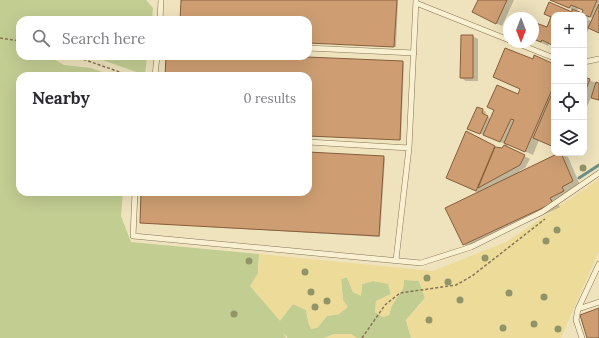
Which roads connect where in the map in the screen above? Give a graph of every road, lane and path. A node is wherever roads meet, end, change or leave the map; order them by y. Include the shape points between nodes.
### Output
1 (161, 0) edge
2 (416, 2) edge
3 (160, 16) edge
4 (0, 38) edge
5 (503, 38) edge
6 (16, 40) edge
7 (312, 48) edge
8 (529, 48) edge
9 (414, 53) junction
10 (551, 57) edge
11 (599, 59) edge
12 (85, 60) edge
13 (156, 60) edge
14 (587, 61) edge
15 (120, 72) edge
16 (155, 72) edge
17 (312, 142) edge
18 (409, 148) junction
19 (599, 173) edge
20 (135, 196) edge
21 (547, 218) dead end
22 (396, 260) junction
23 (599, 264) edge
24 (599, 302) edge
25 (578, 309) junction
26 (362, 338) edge
27 (582, 338) edge

1 - 3 lane
2 - 5 lane
2 - 9 lane
4 - 6 path
7 - 9 lane
8 - 10 lane
9 - 18 lane
11 - 14 lane
12 - 15 path
13 - 16 lane
17 - 18 lane
18 - 22 lane
19 - 22 lane via 542,212 471,247 421,263
20 - 22 lane via 133,236
21 - 26 path via 472,276 456,285 400,293 385,305
23 - 25 lane
24 - 25 lane
25 - 27 lane via 576,320

